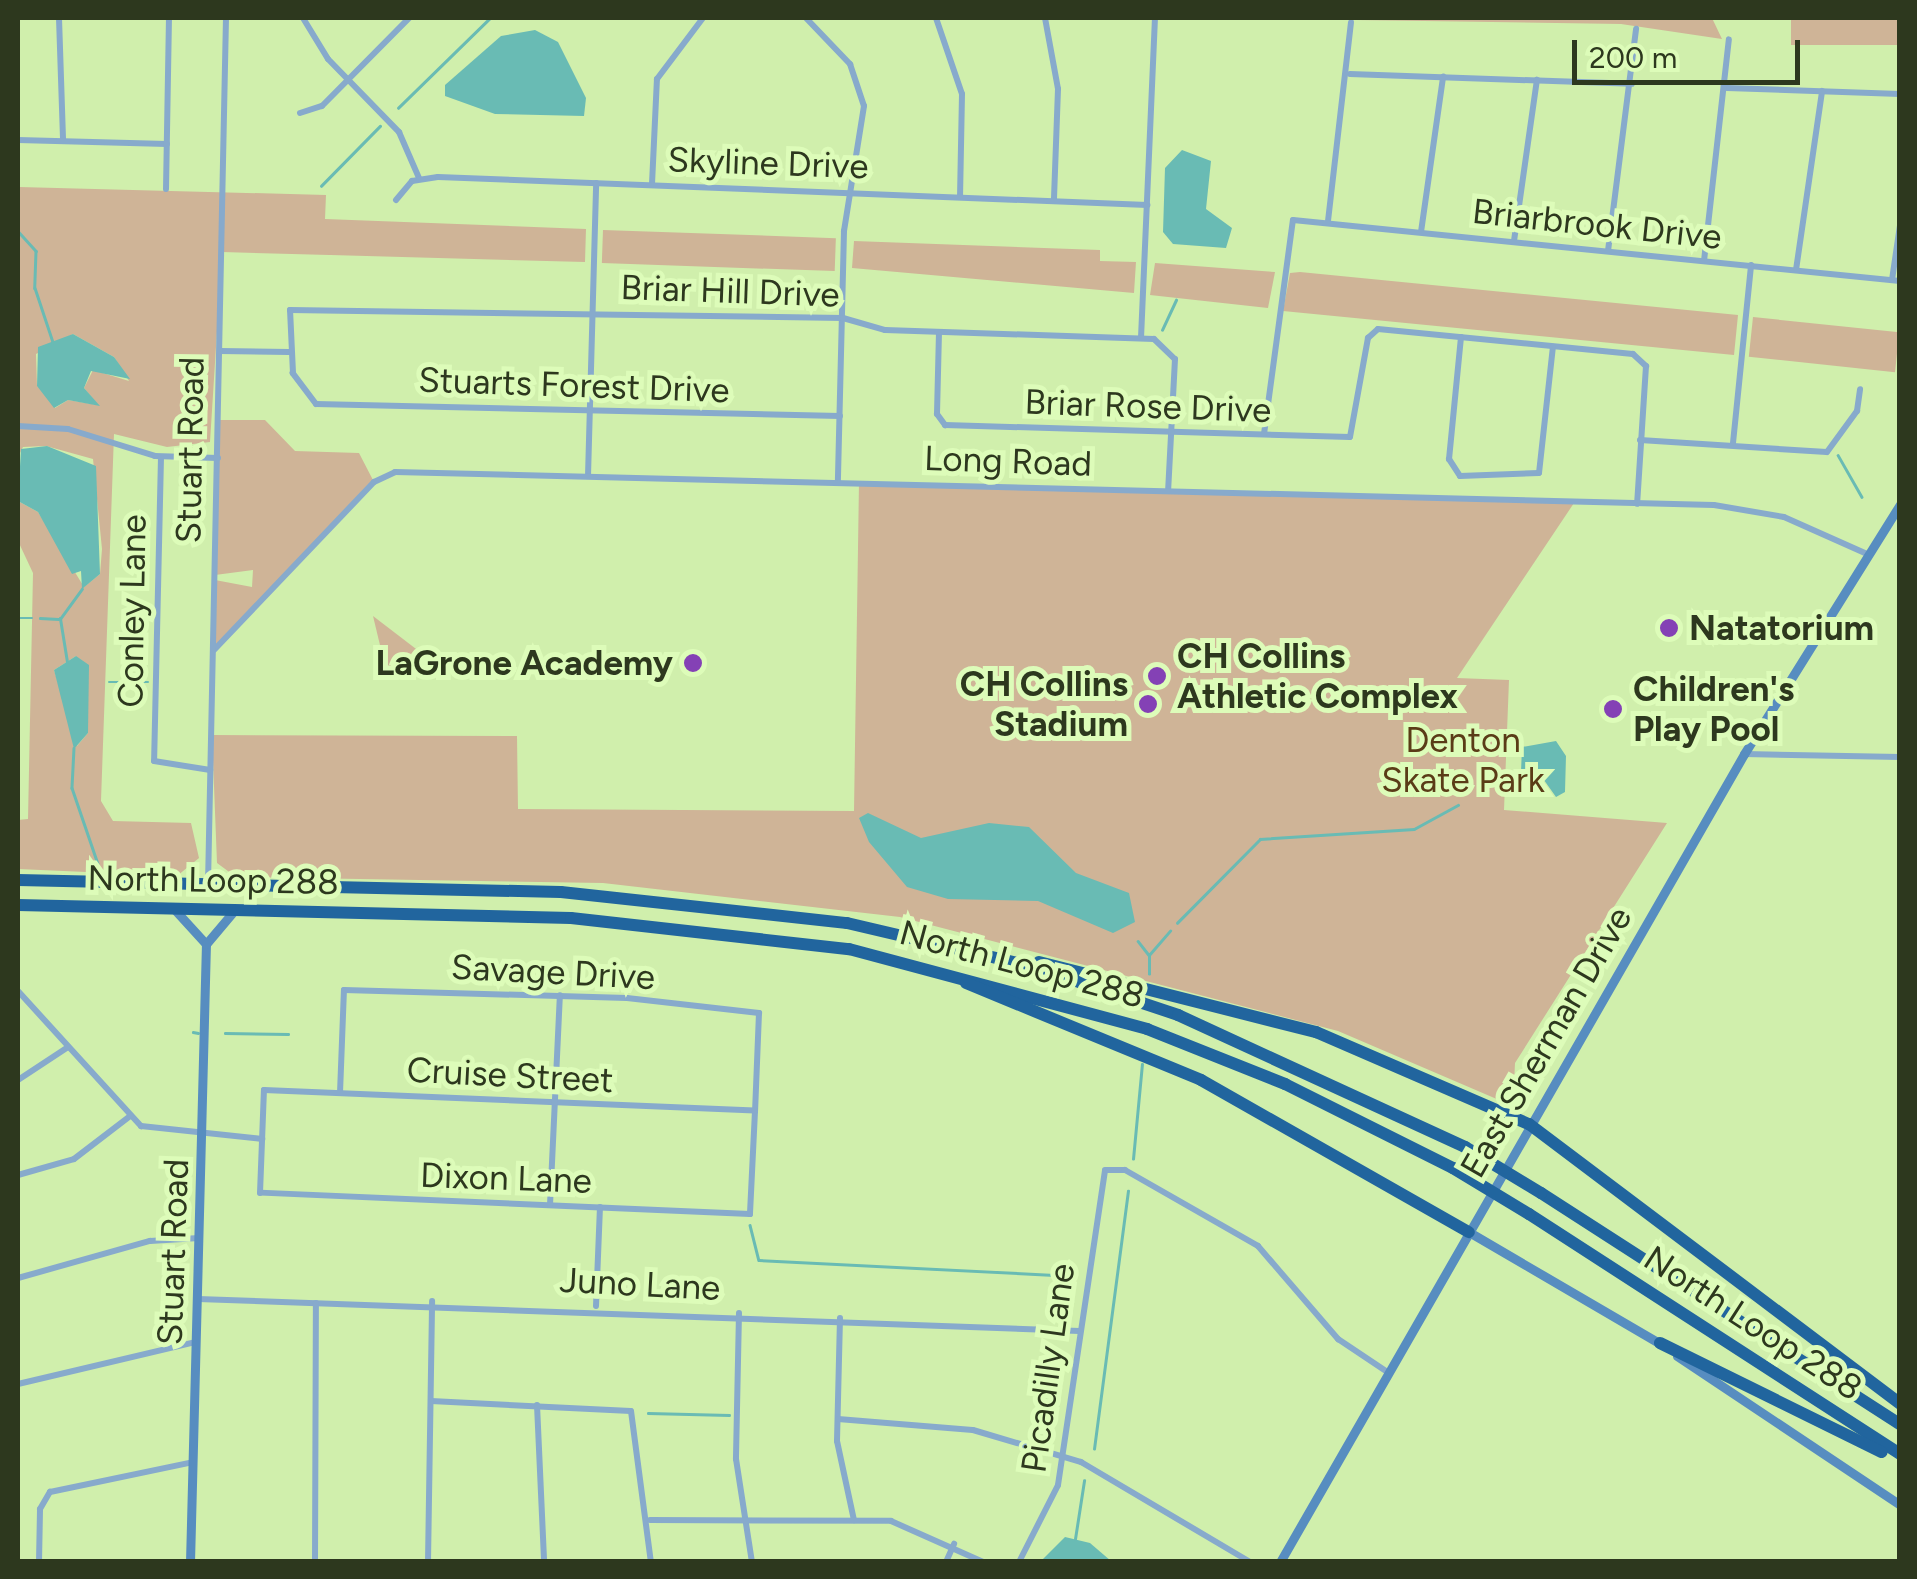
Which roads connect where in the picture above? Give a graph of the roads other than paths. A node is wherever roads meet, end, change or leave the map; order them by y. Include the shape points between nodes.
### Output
1 (59, 18) edge
2 (169, 18) edge
3 (226, 18) edge
4 (303, 18) edge
5 (409, 18) edge
6 (703, 18) edge
7 (806, 18) edge
8 (936, 18) edge
9 (1045, 18) edge
10 (1155, 18) edge
11 (1352, 22) dead end
12 (1636, 29) dead end
13 (1729, 39) dead end
14 (1350, 74) junction
15 (1443, 78) junction
16 (348, 80) junction
17 (1537, 80) junction
18 (1632, 84) junction
19 (1727, 88) junction
20 (1822, 92) junction
21 (1900, 94) edge
22 (300, 113) dead end
23 (18, 140) edge
24 (63, 141) junction
25 (167, 144) junction
26 (419, 178) junction
27 (596, 183) junction
28 (652, 184) junction
29 (166, 189) dead end
30 (852, 192) junction
31 (960, 196) junction
32 (1054, 199) junction
33 (396, 200) dead end
34 (1147, 205) junction
35 (1328, 221) junction
36 (1900, 225) edge
37 (1420, 232) junction
38 (1514, 241) junction
39 (1608, 251) junction
40 (1704, 261) junction
41 (1751, 265) junction
42 (1796, 270) junction
43 (1896, 281) edge
44 (593, 312) junction
45 (843, 318) junction
46 (939, 332) junction
47 (1460, 337) junction
48 (1141, 338) junction
49 (1553, 346) junction
50 (220, 351) junction
51 (289, 352) junction
52 (1860, 389) dead end
53 (590, 410) junction
54 (840, 416) junction
55 (18, 426) edge
56 (1168, 432) junction
57 (1264, 434) junction
58 (1640, 440) junction
59 (1733, 443) junction
60 (161, 456) junction
61 (218, 458) junction
62 (588, 476) junction
63 (838, 482) junction
64 (1168, 491) junction
65 (1637, 504) junction
66 (1900, 504) edge
67 (1868, 554) junction
68 (214, 650) junction
69 (1744, 754) junction
70 (1900, 756) edge
71 (210, 770) junction
72 (18, 880) edge
73 (208, 884) junction
74 (18, 905) edge
75 (172, 909) junction
76 (238, 910) junction
77 (206, 944) junction
78 (975, 951) junction
79 (887, 957) junction
80 (18, 992) edge
81 (560, 995) junction
82 (68, 1047) junction
83 (18, 1080) edge
84 (340, 1093) junction
85 (554, 1102) junction
86 (755, 1110) junction
87 (130, 1116) junction
88 (1529, 1124) junction
89 (203, 1134) junction
90 (262, 1138) junction
91 (18, 1174) edge
92 (550, 1205) junction
93 (600, 1208) junction
94 (1469, 1232) junction
95 (200, 1238) junction
96 (18, 1278) edge
97 (198, 1298) junction
98 (432, 1301) junction
99 (316, 1302) junction
100 (596, 1307) junction
101 (740, 1314) junction
102 (840, 1318) junction
103 (1078, 1331) junction
104 (198, 1342) junction
105 (1660, 1344) junction
106 (1386, 1371) junction
107 (18, 1384) edge
108 (431, 1402) junction
109 (536, 1404) junction
110 (1900, 1404) edge
111 (838, 1419) junction
112 (1900, 1424) edge
113 (1900, 1457) edge
114 (1062, 1458) junction
115 (194, 1462) junction
116 (1900, 1505) edge
117 (751, 1518) junction
118 (650, 1520) junction
119 (854, 1520) junction
120 (954, 1544) junction
121 (40, 1562) edge
122 (190, 1562) edge
123 (315, 1562) edge
124 (428, 1562) edge
125 (544, 1562) edge
126 (652, 1562) edge
127 (752, 1562) edge
128 (946, 1562) edge
129 (982, 1562) edge
130 (1020, 1562) edge
131 (1250, 1562) edge
132 (1280, 1562) edge

1 - 24 street
2 - 25 street
3 - 50 street, Stuart Road
4 - 16 street
5 - 16 street
6 - 28 street via 657,79
7 - 30 street via 850,64 863,95
8 - 31 street via 962,94
9 - 32 street via 1058,89
10 - 34 street
11 - 14 street
12 - 18 street
13 - 19 street
14 - 15 street
14 - 35 street
15 - 17 street
15 - 37 street
16 - 22 street via 322,106
16 - 26 street via 400,132
17 - 18 street
17 - 38 street
18 - 39 street
19 - 20 street
19 - 40 street
20 - 21 street
20 - 42 street
23 - 24 street
24 - 25 street
25 - 29 street
26 - 27 street, Skyline Drive
26 - 33 street
27 - 28 street, Skyline Drive
27 - 44 street
28 - 30 street, Skyline Drive
30 - 31 street, Skyline Drive
30 - 45 street
31 - 32 street, Skyline Drive
32 - 34 street, Skyline Drive
34 - 48 street
35 - 37 street, Briarbrook Drive
35 - 57 street, Briarbrook Drive via 1290,222
36 - 43 street
37 - 38 street, Briarbrook Drive
38 - 39 street, Briarbrook Drive
39 - 40 street, Briarbrook Drive
40 - 41 street, Briarbrook Drive
41 - 42 street, Briarbrook Drive
41 - 59 street
42 - 43 street, Briarbrook Drive
44 - 45 street, Briar Hill Drive
44 - 51 street, Briar Hill Drive via 292,306
44 - 53 street
45 - 46 street, Briar Hill Drive
45 - 54 street
46 - 48 street, Briar Hill Drive
46 - 56 street, Briar Rose Drive via 939,421
47 - 49 street
47 - 49 street via 1454,473 1538,475
47 - 57 street, Briar Rose Drive via 1372,332 1356,434
48 - 56 street, Briar Hill Drive via 1163,343 1176,363
49 - 58 street via 1643,359
50 - 51 street
50 - 61 street, Stuart Road
51 - 53 street, Stuarts Forest Drive via 308,400
52 - 59 street via 1858,411 1831,450
53 - 54 street, Stuarts Forest Drive
53 - 62 street
54 - 63 street
55 - 60 street via 68,429
56 - 57 street, Briar Rose Drive
56 - 64 street
58 - 59 street
58 - 65 street
60 - 61 street
60 - 71 street, Conley Lane via 156,766
61 - 68 street, Stuart Road
62 - 63 street, Long Road
62 - 68 street, Long Road via 383,475
63 - 64 street, Long Road
64 - 65 street, Long Road
65 - 67 street, Long Road via 1771,513
66 - 67 main road, East Sherman Drive
67 - 69 main road, East Sherman Drive
68 - 71 street, Stuart Road
69 - 70 street
69 - 88 main road, East Sherman Drive
71 - 73 street, Stuart Road
72 - 73 highway, North Loop 288
73 - 78 highway, North Loop 288 via 649,898 805,916
74 - 75 highway, North Loop 288
75 - 76 highway, North Loop 288
75 - 77 main road
76 - 77 main road via 214,925
76 - 79 highway, North Loop 288 via 621,920
77 - 89 main road, Stuart Road
78 - 88 highway via 1316,1032
78 - 112 highway, North Loop 288, bridge via 1255,1044 1464,1147
79 - 94 highway via 1147,1053
79 - 113 highway, North Loop 288, bridge via 1033,993 1207,1052 1453,1168
80 - 82 street
81 - 84 street, Savage Drive via 344,990
81 - 85 street
81 - 86 street, Savage Drive via 759,1013
82 - 83 street
82 - 87 street
84 - 85 street, Cruise Street
84 - 90 street, Cruise Street via 264,1090
85 - 86 street, Cruise Street
85 - 92 street
86 - 93 street, Dixon Lane via 750,1214
87 - 89 street via 160,1132
87 - 91 street via 74,1159
88 - 94 main road, East Sherman Drive
88 - 110 highway
89 - 90 street
89 - 95 main road, Stuart Road
90 - 92 street, Dixon Lane via 260,1193
92 - 93 street, Dixon Lane
93 - 100 street
94 - 105 main road, North Loop 288
94 - 106 main road, East Sherman Drive
95 - 96 street via 150,1241
95 - 97 main road, Stuart Road
97 - 99 street, Juno Lane
97 - 104 main road, Stuart Road
98 - 99 street, Juno Lane
98 - 100 street, Juno Lane
98 - 108 street
99 - 123 street
100 - 101 street, Juno Lane
101 - 102 street, Juno Lane
101 - 117 street via 736,1459
102 - 103 street, Juno Lane
102 - 111 street
103 - 106 street, Picadilly Lane via 1100,1174 1125,1170 1258,1246 1338,1339
103 - 114 street, Picadilly Lane
104 - 107 street
104 - 115 main road, Stuart Road
105 - 113 highway
105 - 116 main road, North Loop 288
106 - 132 main road, East Sherman Drive
108 - 109 street
108 - 124 street
109 - 118 street via 632,1413
109 - 125 street
111 - 114 street via 973,1430
111 - 119 street
114 - 130 street, Picadilly Lane via 1048,1516
114 - 131 street via 1099,1470
115 - 121 street via 50,1492 40,1509
115 - 122 main road, Stuart Road
117 - 118 street
117 - 119 street
117 - 127 street
118 - 126 street
119 - 120 street via 913,1526
120 - 128 street
120 - 129 street

